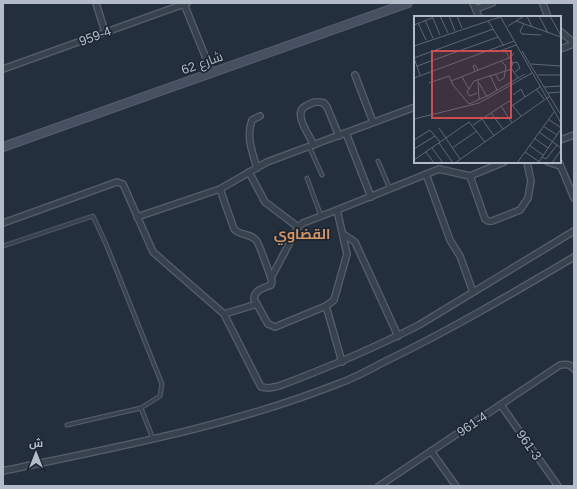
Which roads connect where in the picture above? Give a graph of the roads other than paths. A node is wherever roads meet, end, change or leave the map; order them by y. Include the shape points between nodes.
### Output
1 (96, 3) edge
2 (408, 3) edge
3 (473, 3) edge
4 (492, 3) edge
5 (185, 4) edge
6 (543, 4) dead end
7 (476, 9) junction
8 (479, 16) edge
9 (548, 16) edge
10 (105, 32) junction
11 (561, 32) edge
12 (574, 44) edge
13 (561, 49) edge
14 (3, 69) edge
15 (212, 73) junction
16 (355, 75) dead end
17 (414, 107) edge
18 (260, 116) dead end
19 (374, 122) junction
20 (346, 133) junction
21 (574, 134) edge
22 (339, 136) junction
23 (561, 140) edge
24 (312, 146) junction
25 (3, 147) edge
26 (378, 161) dead end
27 (437, 163) edge
28 (502, 163) edge
29 (527, 163) edge
30 (560, 164) edge
31 (257, 168) junction
32 (439, 169) junction
33 (249, 172) junction
34 (426, 174) junction
35 (322, 175) dead end
36 (470, 176) junction
37 (307, 178) dead end
38 (220, 189) junction
39 (390, 189) junction
40 (371, 197) junction
41 (574, 198) edge
42 (338, 210) junction
43 (321, 216) junction
44 (137, 217) junction
45 (3, 223) edge
46 (298, 227) junction
47 (574, 231) edge
48 (343, 234) junction
49 (3, 246) edge
50 (574, 257) edge
51 (271, 278) junction
52 (474, 292) junction
53 (257, 304) junction
54 (326, 306) junction
55 (224, 314) junction
56 (398, 336) junction
57 (342, 362) junction
58 (574, 369) edge
59 (501, 405) junction
60 (141, 408) junction
61 (67, 425) dead end
62 (153, 439) junction
63 (431, 451) junction
64 (3, 471) edge
65 (379, 486) edge
66 (456, 486) edge
67 (558, 486) edge

1 - 10 street
2 - 15 street, شارع 62
3 - 7 street
4 - 7 street
5 - 10 street, 959-4
5 - 15 street
6 - 9 street
7 - 8 street
10 - 14 street, 959-4
11 - 12 street
12 - 13 street
15 - 25 street, شارع 62
16 - 19 street
17 - 19 street
18 - 31 street via 252,120 249,134
19 - 20 street
20 - 22 street
20 - 40 street
21 - 23 street
22 - 24 street
22 - 24 street via 327,107 324,103 316,101 302,107 300,112
24 - 31 street
24 - 35 lane
26 - 39 lane
27 - 32 street
28 - 36 street
29 - 36 street via 531,181 528,198 520,210 492,221 485,218
30 - 41 street
31 - 33 street
32 - 34 street
32 - 36 street
33 - 38 street
33 - 46 street via 265,202
34 - 39 street
34 - 52 street via 450,240 460,256
37 - 43 lane
38 - 44 street
38 - 51 street via 234,229 237,233 250,235 256,240
39 - 40 street
40 - 42 street
42 - 43 street
42 - 48 street
43 - 46 street
44 - 45 street via 123,184 117,182
44 - 55 street via 153,252
46 - 51 street
47 - 52 street
48 - 54 street via 347,254 334,300
48 - 56 street via 355,242
49 - 60 lane via 93,216 162,384 160,396
50 - 62 street via 455,326 342,382 288,403
51 - 53 street via 271,285 254,295
52 - 56 street
53 - 54 street via 268,324 275,327
53 - 55 street
54 - 57 street
55 - 57 street via 261,387 279,386
56 - 57 street
58 - 59 street, 961-4 via 566,364 560,365
59 - 63 street, 961-4
59 - 67 street, 961-3
60 - 61 lane
60 - 62 lane
62 - 64 street
63 - 65 street, 961-4
63 - 66 street

